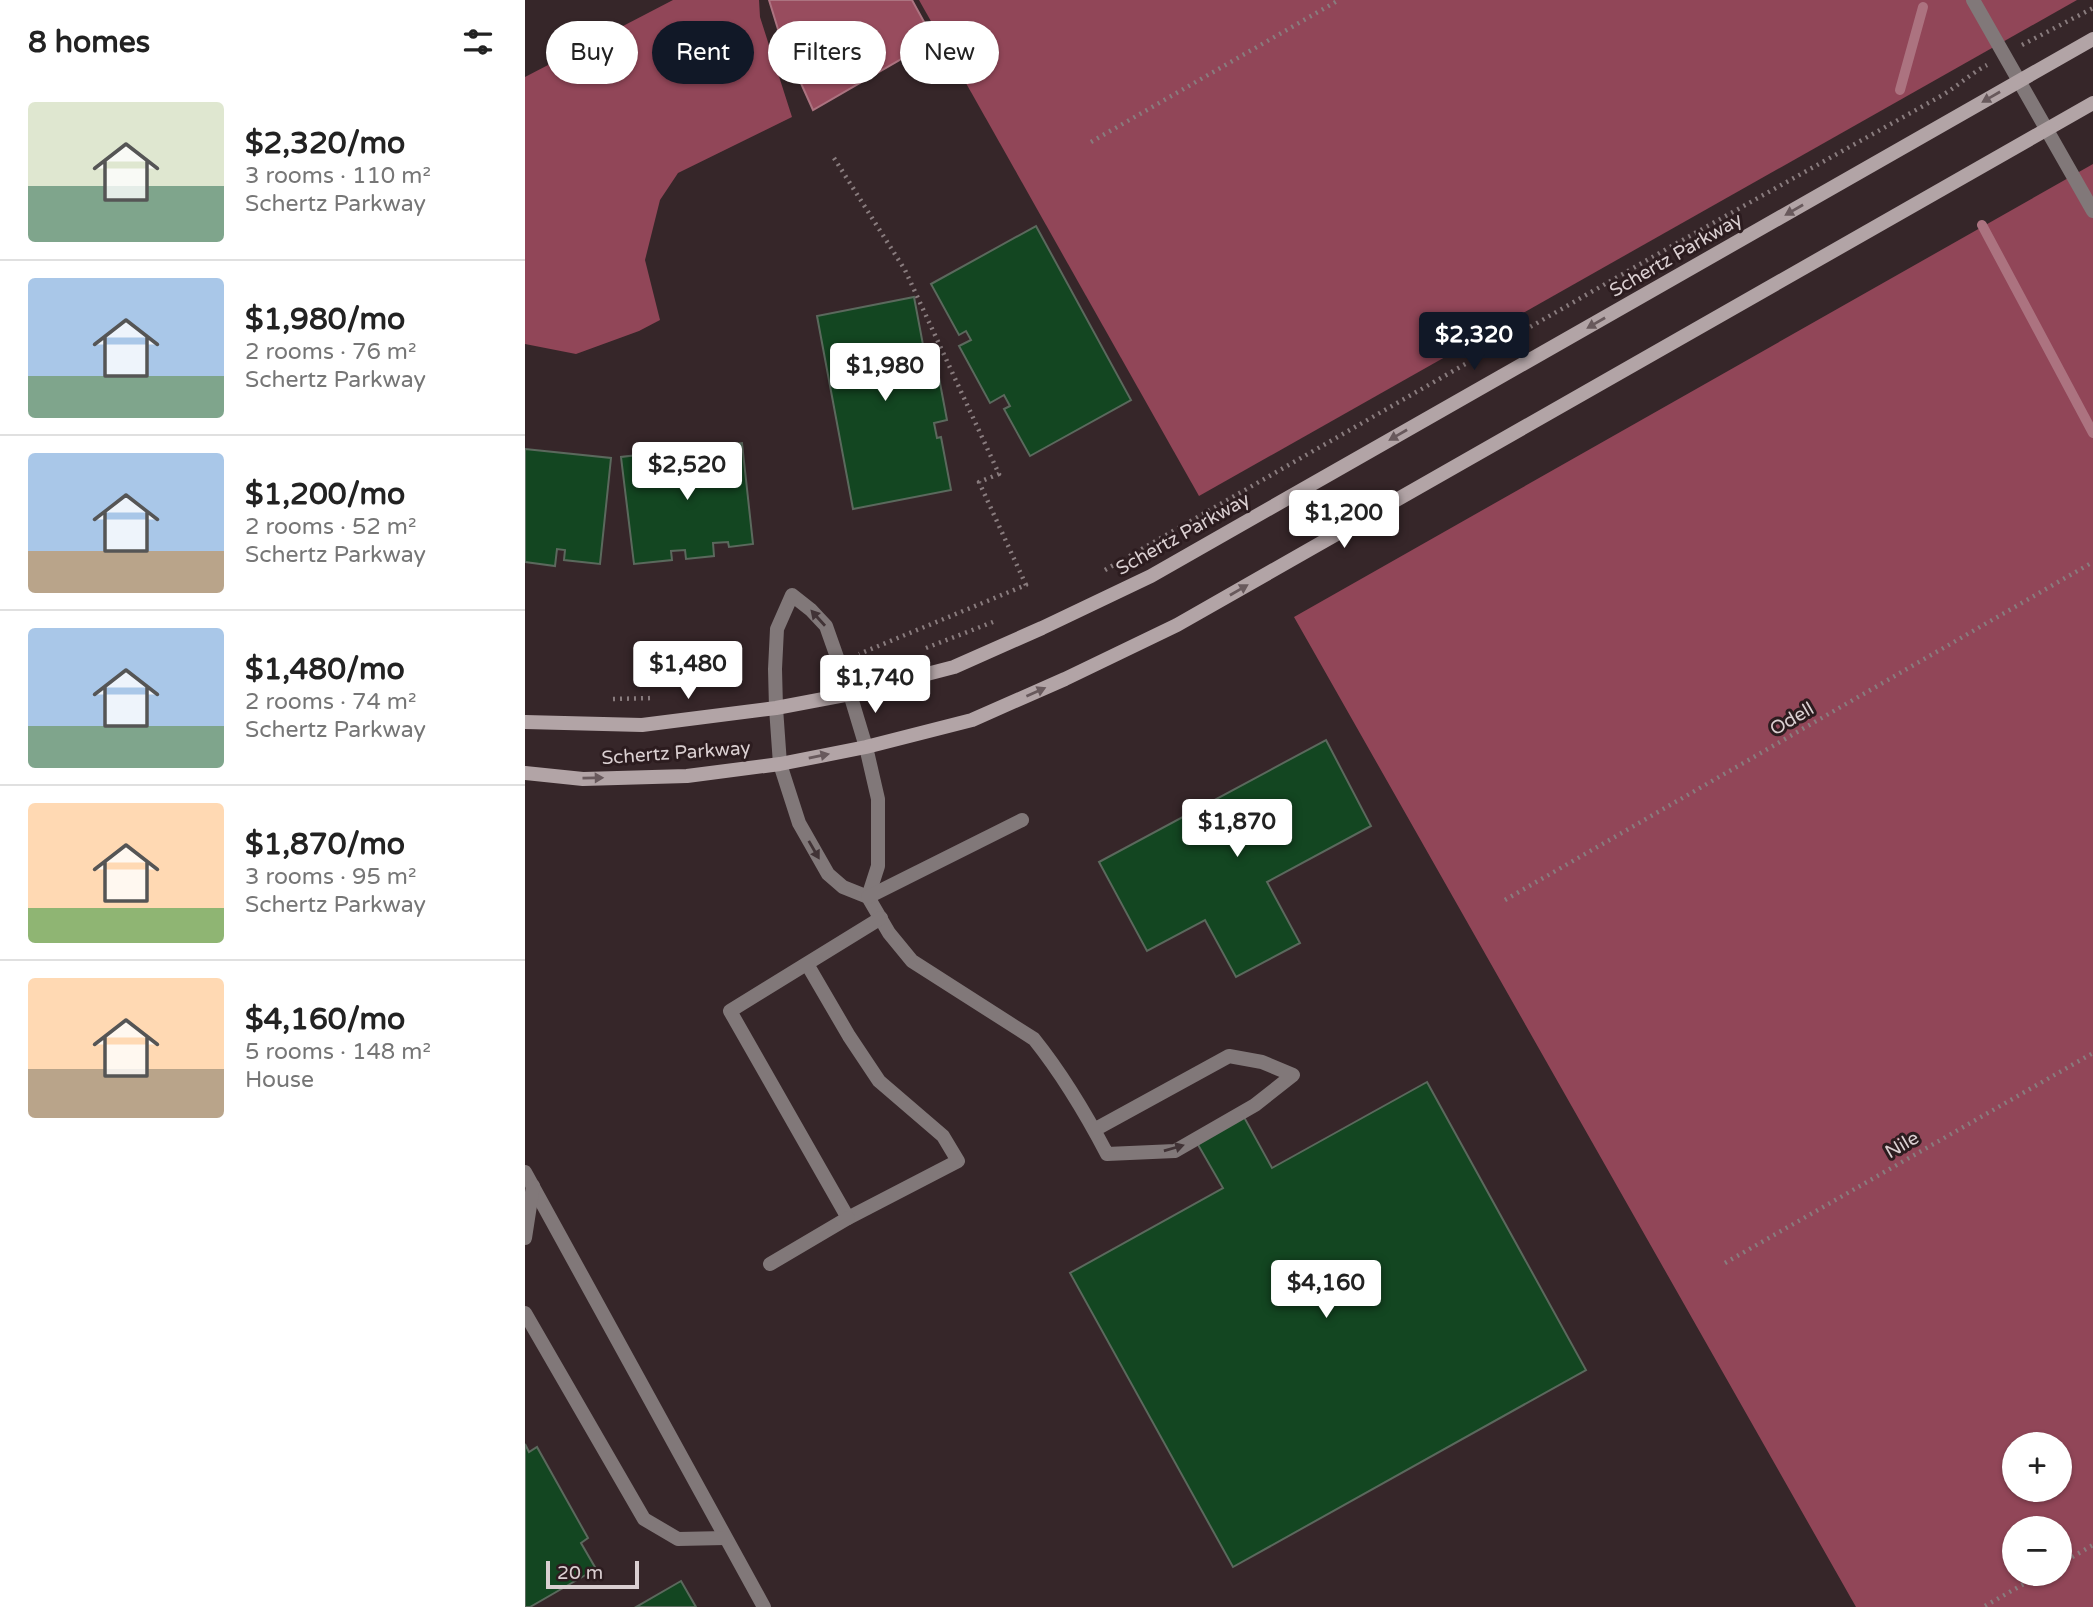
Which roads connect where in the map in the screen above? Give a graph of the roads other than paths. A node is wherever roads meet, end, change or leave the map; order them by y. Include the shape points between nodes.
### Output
1 (1973, 0) edge
2 (2093, 39) edge
3 (2019, 81) junction
4 (2093, 103) edge
5 (2047, 130) junction
6 (2093, 211) edge
7 (850, 694) junction
8 (776, 708) junction
9 (525, 722) edge
10 (866, 747) junction
11 (780, 764) junction
12 (525, 773) edge
13 (1022, 820) dead end
14 (869, 897) junction
15 (881, 918) junction
16 (807, 964) junction
17 (1094, 1130) junction
18 (525, 1172) edge
19 (533, 1186) junction
20 (848, 1218) junction
21 (525, 1238) edge
22 (770, 1264) dead end
23 (525, 1313) edge
24 (725, 1538) junction
25 (764, 1607) edge

1 - 3 street
2 - 3 main road, Schertz Parkway
3 - 5 street
3 -> 7 main road, Schertz Parkway via 1151,576 954,667
4 - 5 main road, Schertz Parkway
5 - 6 street
10 -> 5 main road, Schertz Parkway via 972,720 1177,625
7 - 8 main road, Schertz Parkway
7 -> 8 street via 826,626 792,596 777,629
7 - 10 street
8 - 9 main road, Schertz Parkway via 642,724
8 - 11 street
11 -> 10 main road, Schertz Parkway
10 - 14 street via 878,799 878,866
12 -> 11 main road, Schertz Parkway via 583,779 687,776
11 -> 14 street via 799,823 828,874 843,887
13 - 14 street
14 - 15 street
15 - 16 street
15 - 17 street via 912,961 1034,1039
16 - 20 street via 730,1011
16 - 20 street via 879,1081 943,1136 958,1161
17 -> 17 street via 1107,1154 1175,1151 1255,1105 1293,1075 1262,1062 1229,1056
18 - 19 street
19 - 21 street
19 - 24 street
20 - 22 street
23 - 24 street via 644,1518 678,1539
24 - 25 street

